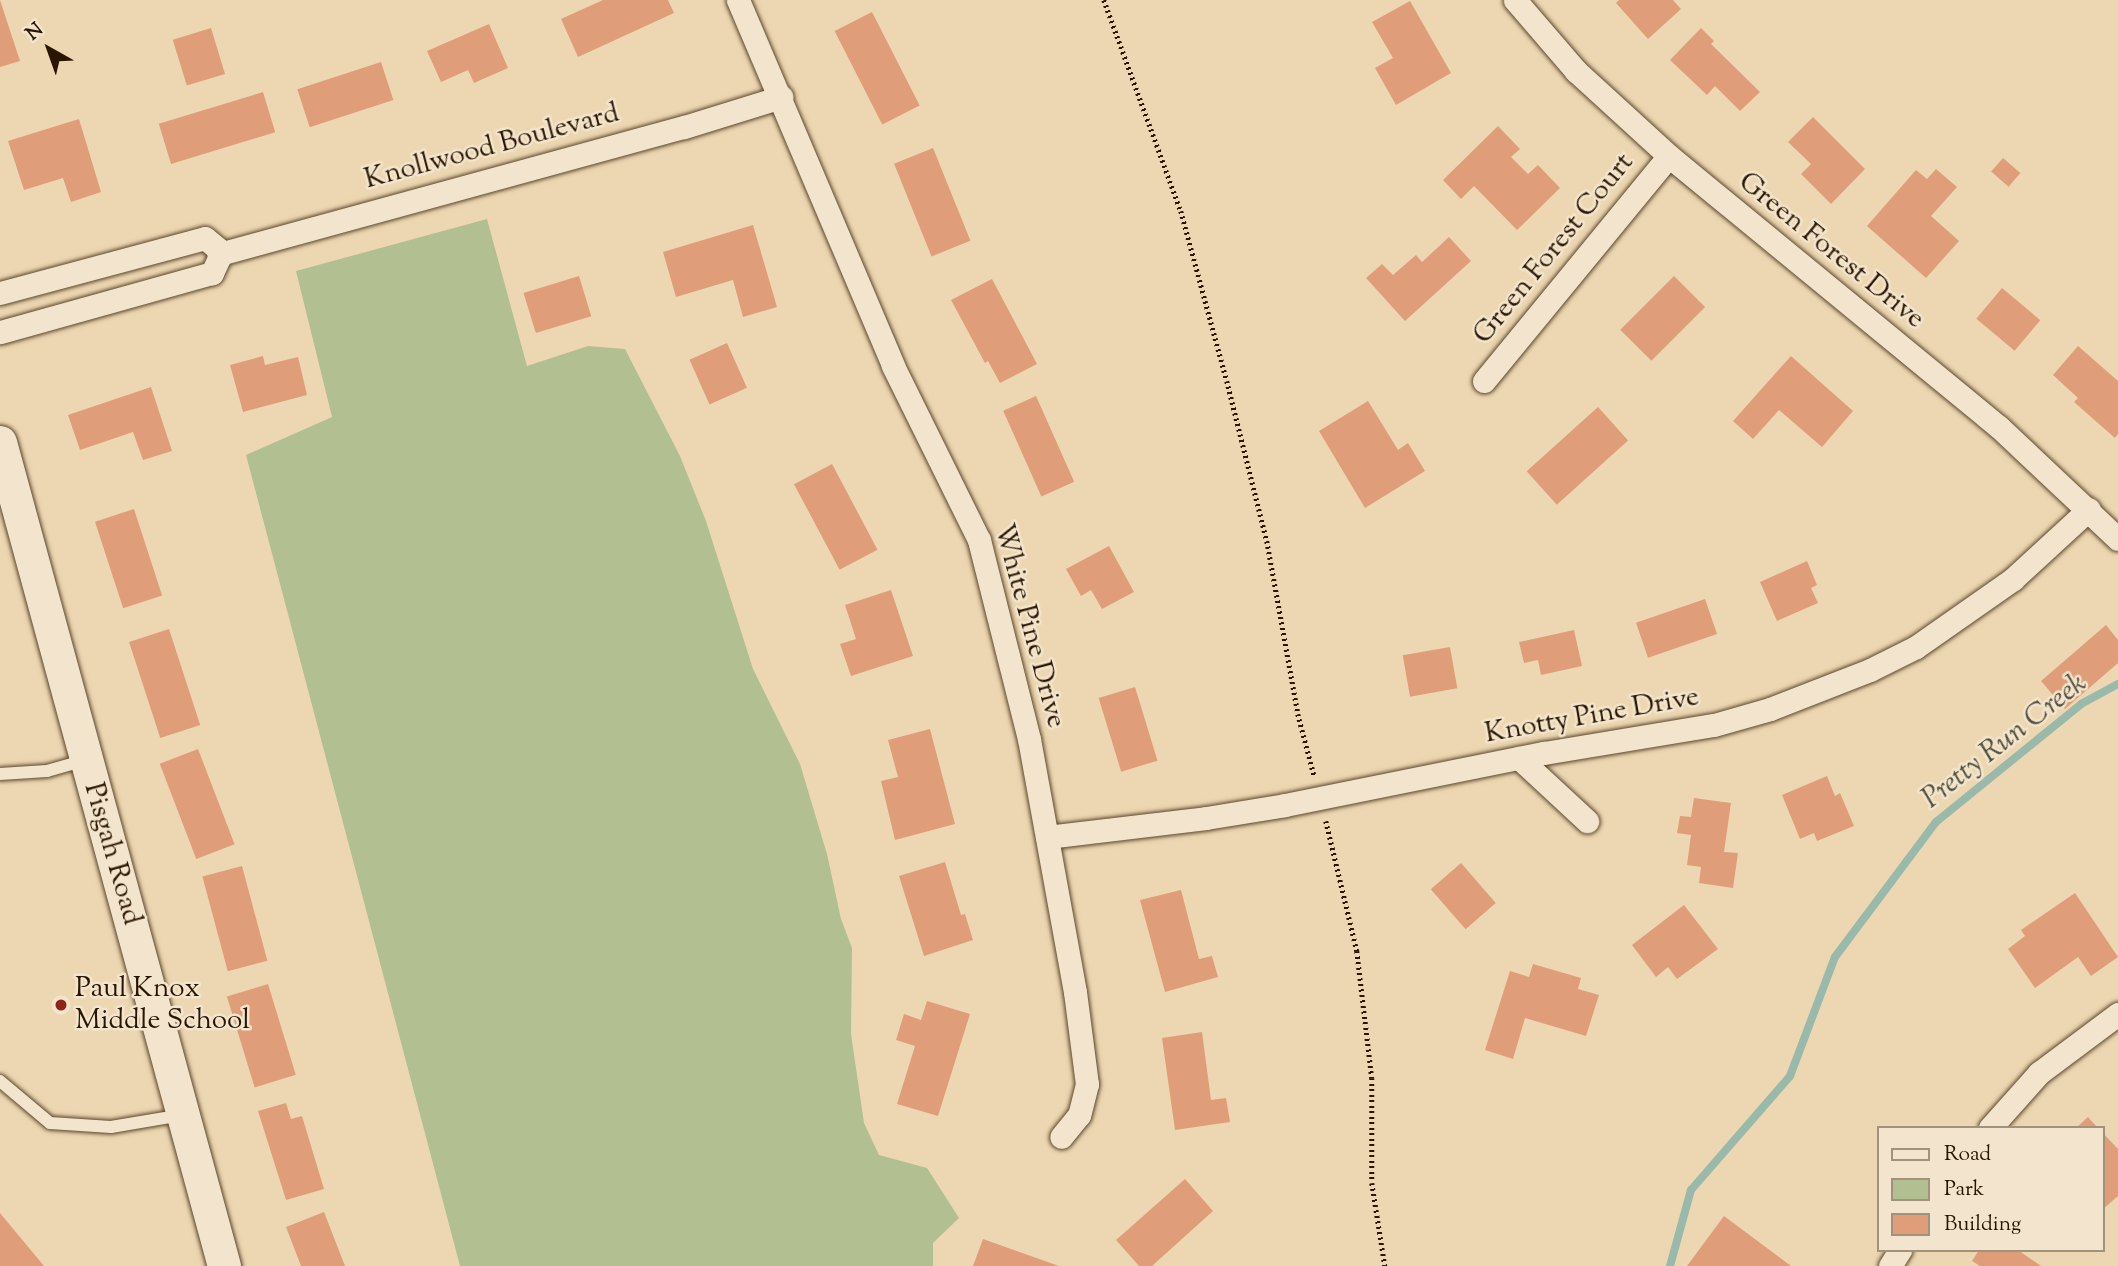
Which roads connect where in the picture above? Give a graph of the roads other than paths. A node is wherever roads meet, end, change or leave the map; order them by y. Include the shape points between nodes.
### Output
1 (738, 0) edge
2 (1516, 0) edge
3 (780, 97) junction
4 (1669, 156) junction
5 (219, 254) junction
6 (0, 293) edge
7 (0, 332) edge
8 (1484, 381) dead end
9 (0, 442) edge
10 (2089, 509) junction
11 (2118, 539) edge
12 (1519, 758) junction
13 (86, 760) junction
14 (1, 773) edge
15 (1587, 821) dead end
16 (1047, 837) junction
17 (2118, 1014) edge
18 (0, 1081) edge
19 (185, 1115) junction
20 (1992, 1126) edge
21 (1061, 1137) dead end
22 (224, 1266) edge

1 - 3 street, White Pine Drive
2 - 4 street, Green Forest Drive via 1576,71
3 - 5 street, Knollwood Boulevard
3 - 16 street, White Pine Drive via 892,366 979,540 1029,740
4 - 8 street, Green Forest Court
4 - 10 street, Green Forest Drive via 1999,427
5 - 6 street via 205,238
5 - 7 street via 212,273
9 - 13 street, Pisgah Road
10 - 11 street, Green Forest Drive
10 - 12 street, Knotty Pine Drive via 2013,579 1959,620 1870,670 1770,709 1714,725
12 - 15 street
12 - 16 street, Knotty Pine Drive via 1206,818
13 - 14 lane via 47,771
13 - 19 street, Pisgah Road
16 - 21 street, White Pine Drive via 1087,1084 1079,1115
17 - 20 street via 2039,1073
18 - 19 lane via 50,1123 111,1127
19 - 22 street, Pisgah Road

